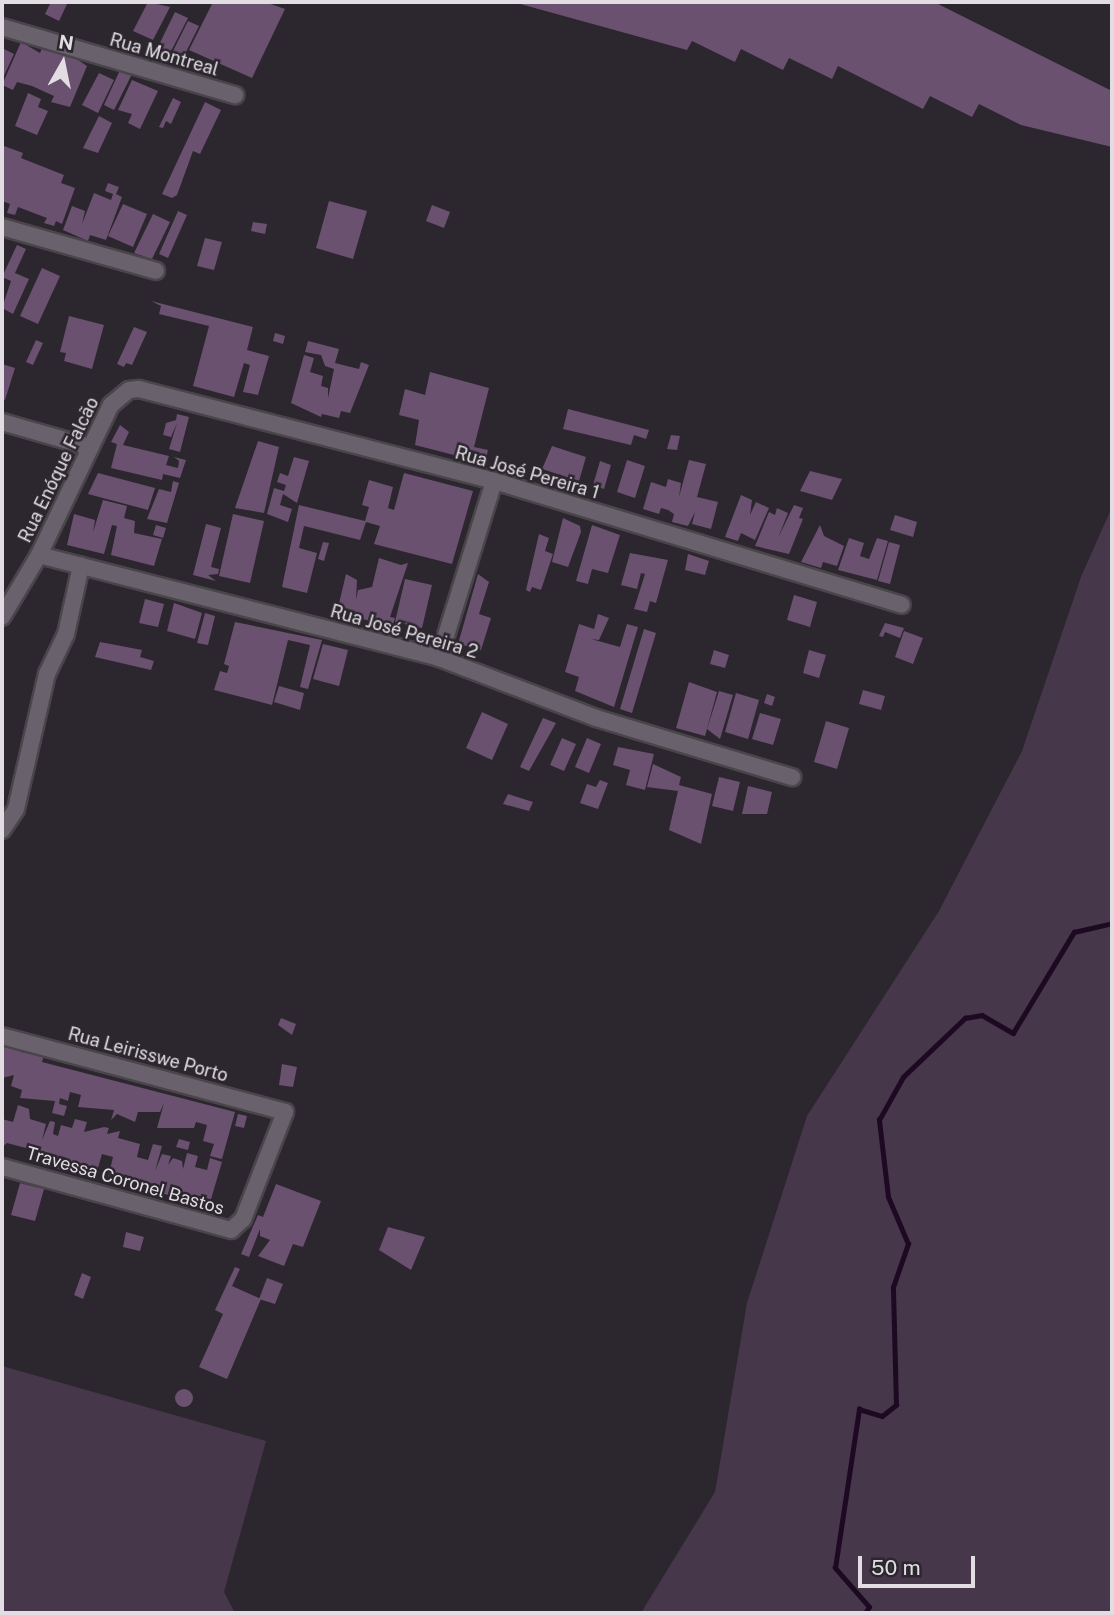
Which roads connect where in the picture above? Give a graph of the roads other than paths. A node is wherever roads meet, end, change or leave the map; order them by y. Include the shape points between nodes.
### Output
1 (2, 27) edge
2 (235, 95) dead end
3 (2, 227) edge
4 (156, 271) dead end
5 (139, 389) joint
6 (2, 422) edge
7 (89, 447) junction
8 (494, 481) junction
9 (39, 555) junction
10 (81, 566) junction
11 (902, 605) dead end
12 (2, 617) edge
13 (439, 658) junction
14 (792, 777) dead end
15 (2, 830) edge
16 (2, 1036) edge
17 (285, 1112) joint
18 (2, 1167) edge

1 - 2 street, Rua Montreal
3 - 4 street
5 - 7 street, Rua Enóque Falcão via 129,390 111,405
5 - 8 street, Rua José Pereira 1
6 - 7 street
7 - 9 street, Rua Enóque Falcão
8 - 11 street, Rua José Pereira 1
8 - 13 street
9 - 10 street, Rua José Pereira 2
9 - 12 street, Rua Enóque Falcão
10 - 13 street, Rua José Pereira 2
10 - 15 street via 66,634 47,674 16,809
13 - 14 street, Rua José Pereira 2 via 596,718
16 - 17 street, Rua Leirisswe Porto
17 - 18 street, Travessa Coronel Bastos via 243,1219 231,1230

